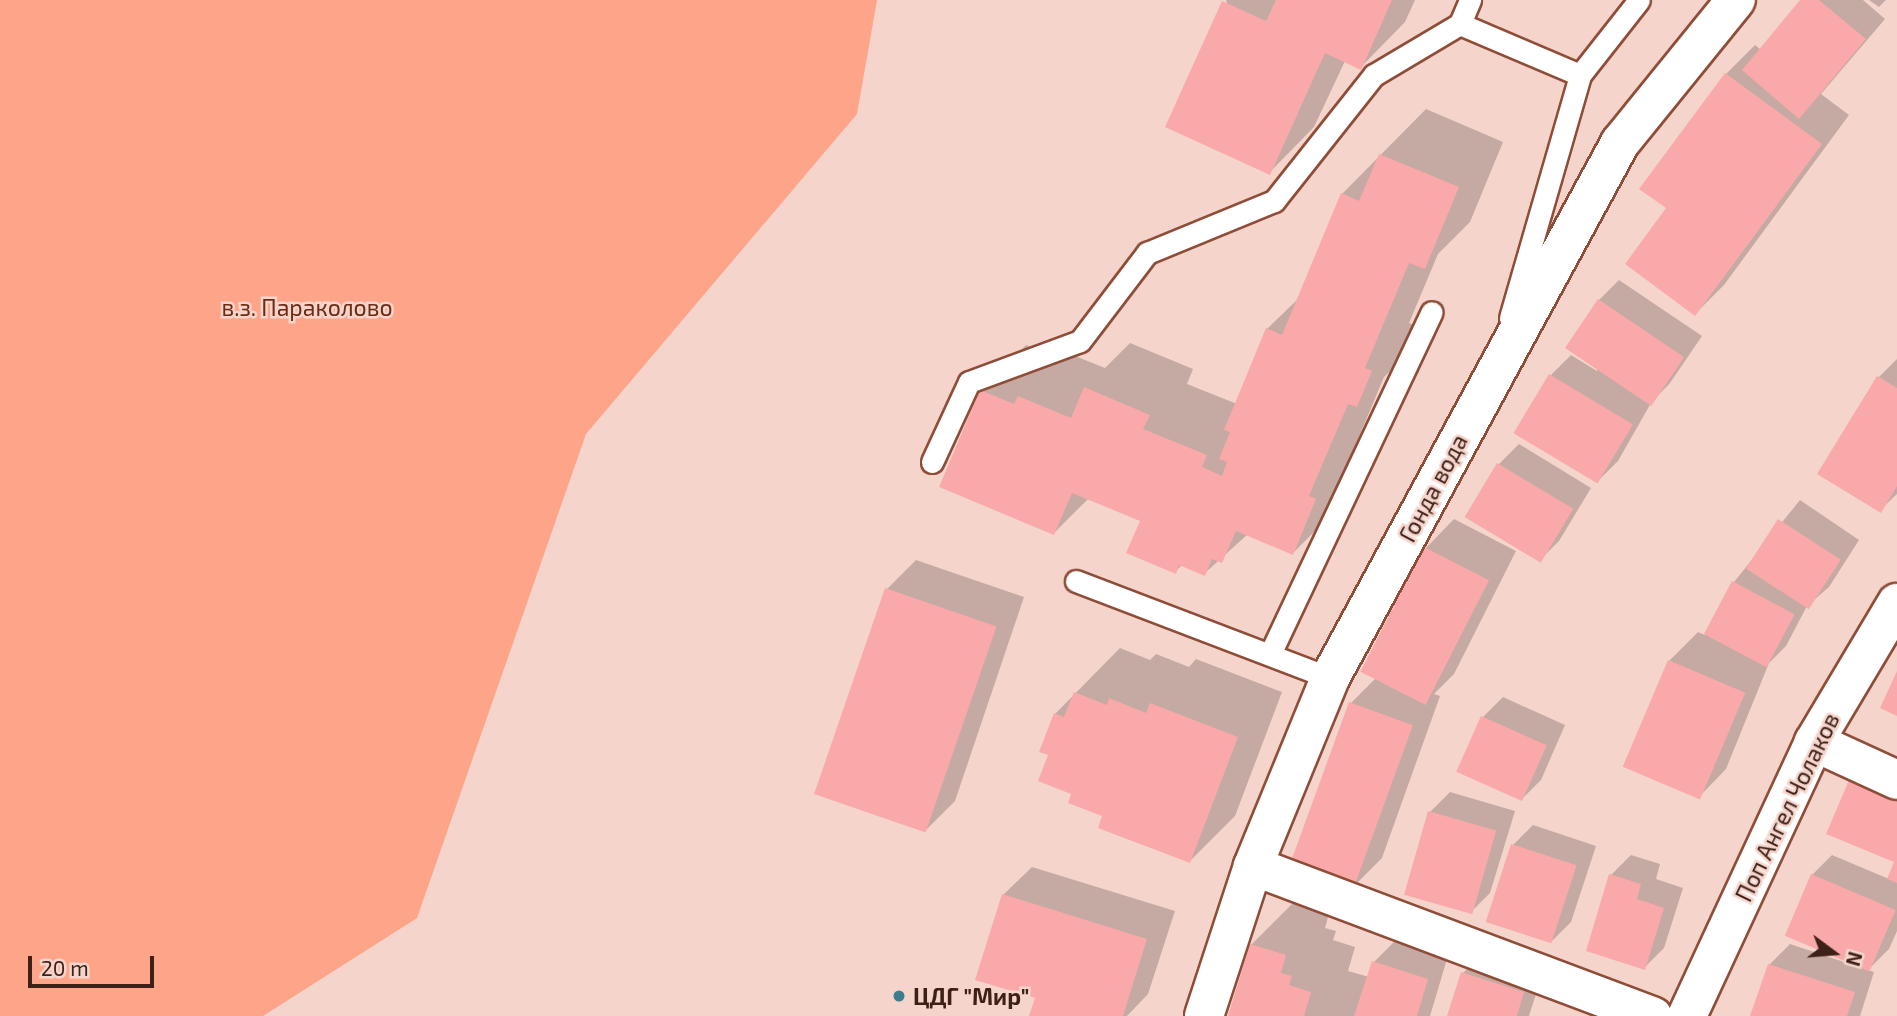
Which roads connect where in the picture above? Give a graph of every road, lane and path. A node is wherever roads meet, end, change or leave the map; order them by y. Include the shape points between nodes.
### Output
1 (1470, 0) edge
2 (1639, 0) edge
3 (1736, 0) edge
4 (1460, 24) junction
5 (1580, 75) junction
6 (1432, 312) dead end
7 (1494, 373) junction
8 (932, 462) dead end
9 (1076, 581) dead end
10 (1897, 603) edge
11 (1270, 654) junction
12 (1330, 678) junction
13 (1814, 742) junction
14 (1897, 780) edge
15 (1253, 866) junction
16 (1204, 1016) edge
17 (1653, 1016) edge
18 (1687, 1016) edge

1 - 4 lane
2 - 5 lane
3 - 7 street, Гонда вода via 1620,144
4 - 5 lane
4 - 8 lane via 1374,75 1275,201 1147,253 1080,341 969,382
5 - 7 lane
6 - 11 lane
7 - 12 street, Гонда вода
9 - 11 lane
10 - 13 street, Поп Ангел Чолаков
11 - 12 lane
12 - 15 street, Гонда вода
13 - 14 street
13 - 18 street, Поп Ангел Чолаков
15 - 16 street, Гонда вода
15 - 17 street

